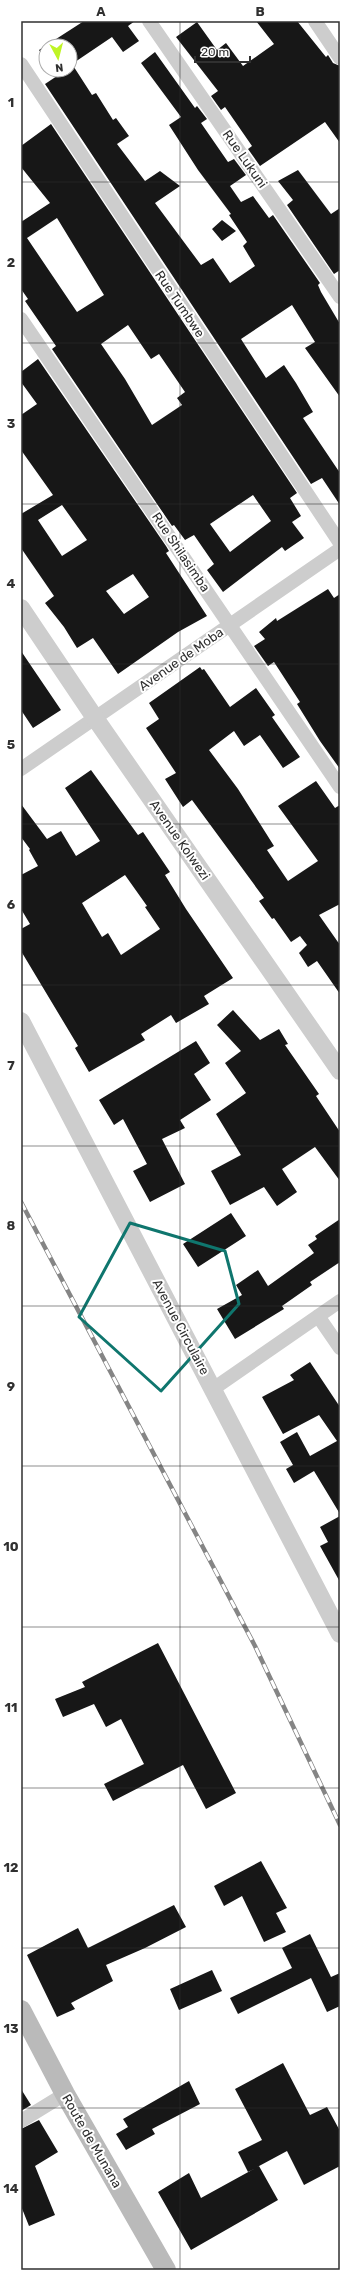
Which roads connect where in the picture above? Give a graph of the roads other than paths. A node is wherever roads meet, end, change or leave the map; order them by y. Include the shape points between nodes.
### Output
1 (149, 21) edge
2 (315, 21) edge
3 (340, 58) edge
4 (21, 64) edge
5 (340, 297) edge
6 (21, 319) edge
7 (340, 543) edge
8 (340, 549) edge
9 (21, 608) edge
10 (230, 624) junction
11 (95, 718) junction
12 (21, 769) edge
13 (340, 787) edge
14 (21, 1021) edge
15 (340, 1071) edge
16 (340, 1301) edge
17 (318, 1316) junction
18 (340, 1348) edge
19 (213, 1389) junction
20 (340, 1634) edge
21 (21, 2010) edge
22 (65, 2094) junction
23 (21, 2121) edge
24 (166, 2270) edge

1 - 5 street, Rue Lukuni
2 - 3 street
4 - 7 street, Rue Tumbwe
6 - 10 street, Rue Shilasimba
8 - 10 street, Avenue de Moba
9 - 11 street, Avenue Kolwezi
10 - 11 street, Avenue de Moba
10 - 13 street, Rue Shilasimba
11 - 12 street, Avenue de Moba
11 - 15 street, Avenue Kolwezi
14 - 19 street, Avenue Circulaire
16 - 17 street
17 - 18 street
17 - 19 street
19 - 20 street, Avenue Circulaire
21 - 22 main road, Route de Munana
22 - 23 street
22 - 24 main road, Route de Munana

